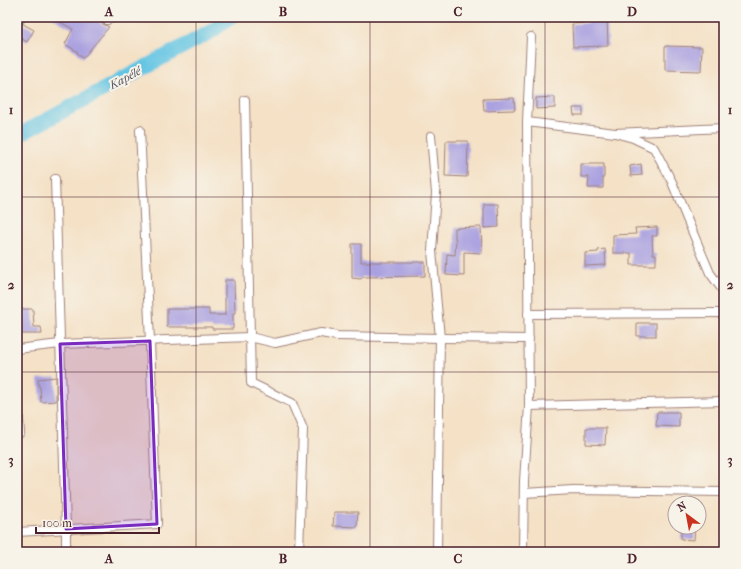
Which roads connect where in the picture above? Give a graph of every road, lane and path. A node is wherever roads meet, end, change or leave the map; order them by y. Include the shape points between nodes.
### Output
1 (102, 17) edge
2 (115, 17) edge
3 (531, 37) dead end
4 (245, 100) dead end
5 (527, 122) junction
6 (724, 128) edge
7 (140, 130) dead end
8 (616, 133) junction
9 (431, 136) dead end
10 (55, 179) dead end
11 (724, 292) edge
12 (724, 313) edge
13 (528, 314) junction
14 (250, 337) junction
15 (440, 338) junction
16 (528, 339) junction
17 (150, 341) junction
18 (60, 344) junction
19 (17, 349) edge
20 (17, 393) edge
21 (724, 401) edge
22 (529, 406) junction
23 (17, 434) edge
24 (724, 492) edge
25 (524, 493) junction
26 (66, 529) junction
27 (17, 532) edge
28 (66, 552) edge
29 (299, 552) edge
30 (437, 552) edge
31 (523, 552) edge

1 - 2 street via 107,20
3 - 5 street
4 - 14 street
5 - 8 street
5 - 13 street
6 - 8 street
7 - 17 street
8 - 11 street via 654,148 672,182 710,273
9 - 15 street via 436,193 432,252
10 - 18 street
12 - 13 street
13 - 16 street
14 - 15 street via 275,343 321,333 337,336
14 - 17 street
14 - 29 street via 251,383 292,403 303,429
15 - 16 street
15 - 30 street
16 - 22 street
17 - 18 street
17 - 26 street via 157,524
18 - 19 street
18 - 26 street
20 - 23 street via 20,433
21 - 22 street
22 - 25 street
24 - 25 street via 573,490
25 - 31 street
26 - 27 street
26 - 28 street

